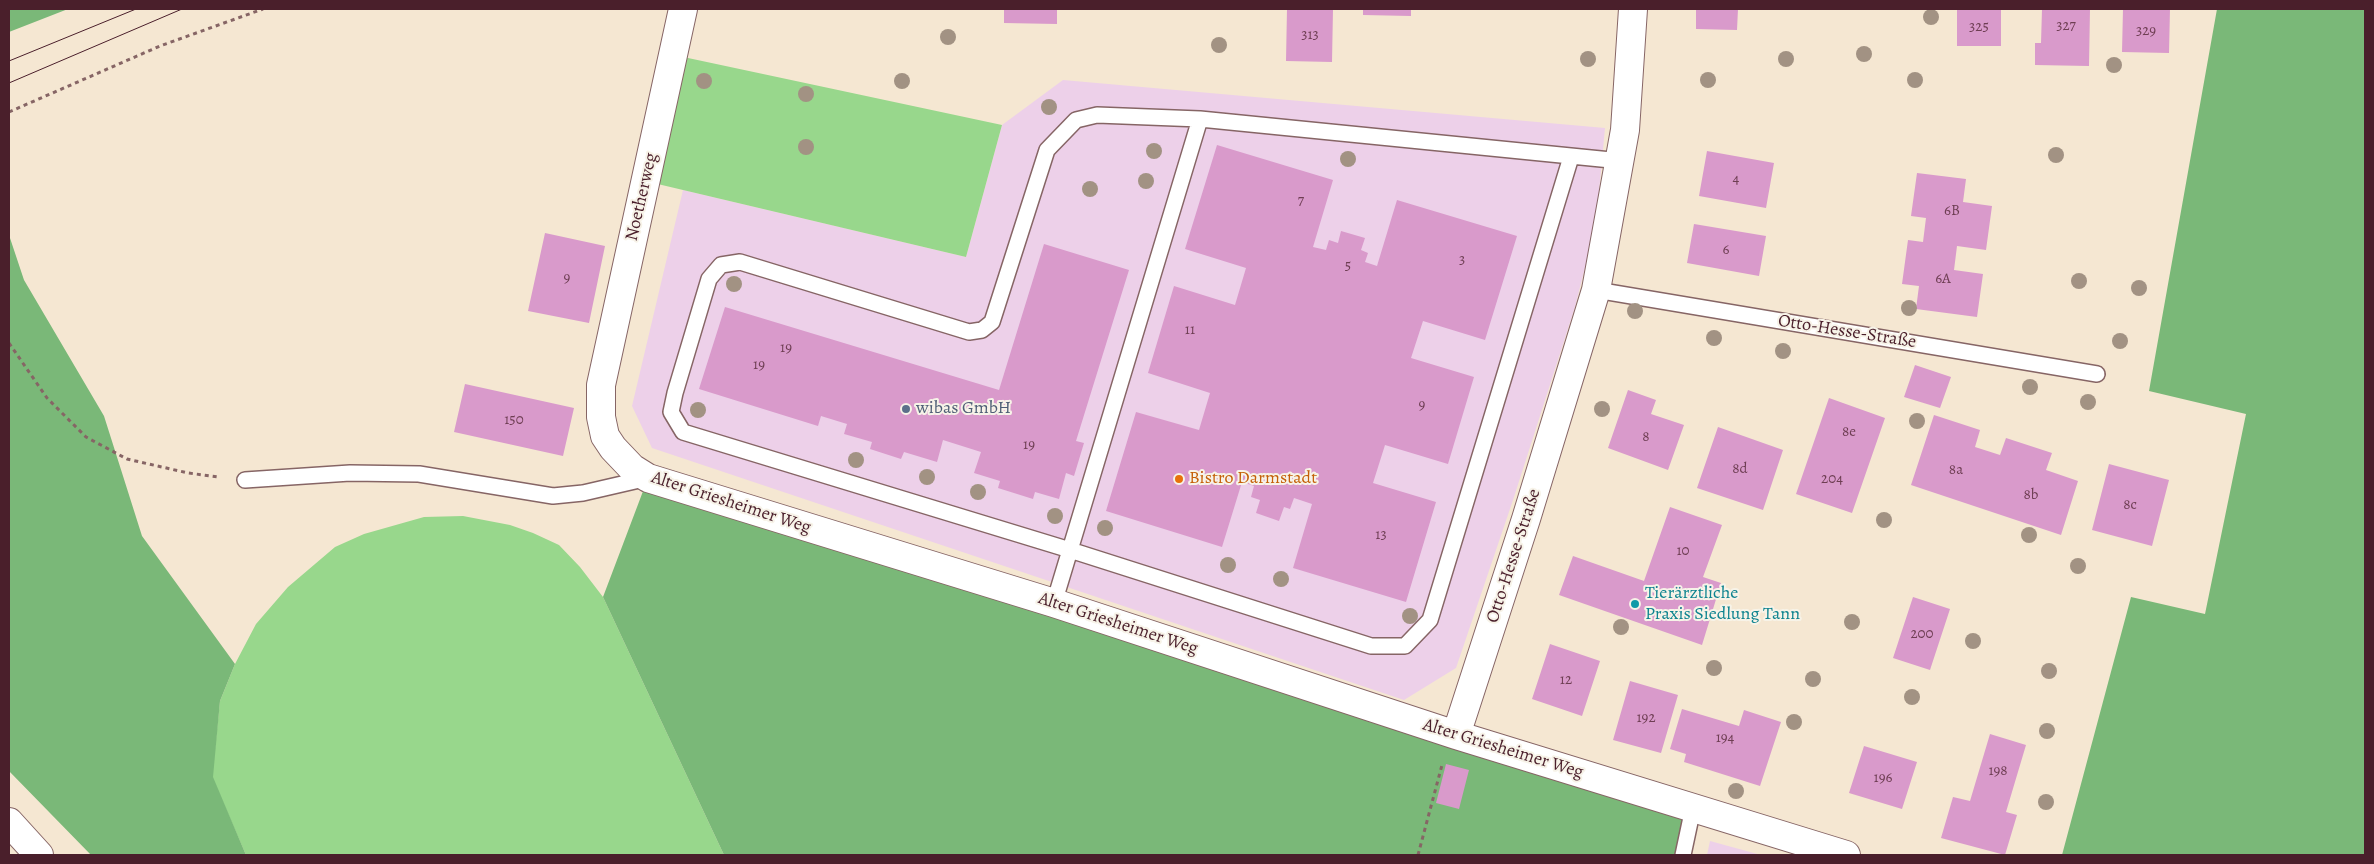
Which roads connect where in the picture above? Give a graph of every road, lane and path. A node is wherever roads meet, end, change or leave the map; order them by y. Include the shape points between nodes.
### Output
1 (263, 9) edge
2 (683, 9) edge
3 (1634, 9) edge
4 (9, 112) edge
5 (1200, 119) junction
6 (1571, 157) junction
7 (1621, 161) junction
8 (1596, 290) junction
9 (9, 343) edge
10 (2097, 374) dead end
11 (601, 385) joint
12 (648, 478) junction
13 (245, 480) joint
14 (1070, 550) junction
15 (1054, 603) junction
16 (1456, 735) junction
17 (1693, 808) junction
18 (9, 822) edge
19 (39, 855) edge
20 (1418, 855) edge
21 (1683, 855) edge
22 (1846, 855) edge

1 - 4 path via 160,46
2 - 11 main road, Noetherweg
3 - 7 main road, Otto-Hesse-Straße
5 - 6 lane
5 - 14 lane
5 - 14 lane via 1097,115 1076,120 1048,150 992,322 982,330 969,332 740,262 720,265 708,279 671,412 683,432
6 - 7 lane
6 - 14 lane via 1430,620 1405,646 1371,646
7 - 8 main road, Otto-Hesse-Straße
8 - 10 lane, Otto-Hesse-Straße
8 - 16 main road, Otto-Hesse-Straße
9 - 13 path via 47,398 86,437 127,459 188,473
11 - 12 main road, Alter Griesheimer Weg via 600,409 605,436 623,459
12 - 13 lane via 582,493 552,496 419,474 350,473
12 - 15 main road, Alter Griesheimer Weg
14 - 15 lane
15 - 16 main road, Alter Griesheimer Weg
16 - 17 main road, Alter Griesheimer Weg
16 - 20 path via 1443,760
17 - 21 lane
17 - 22 main road, Alter Griesheimer Weg
18 - 19 main road

